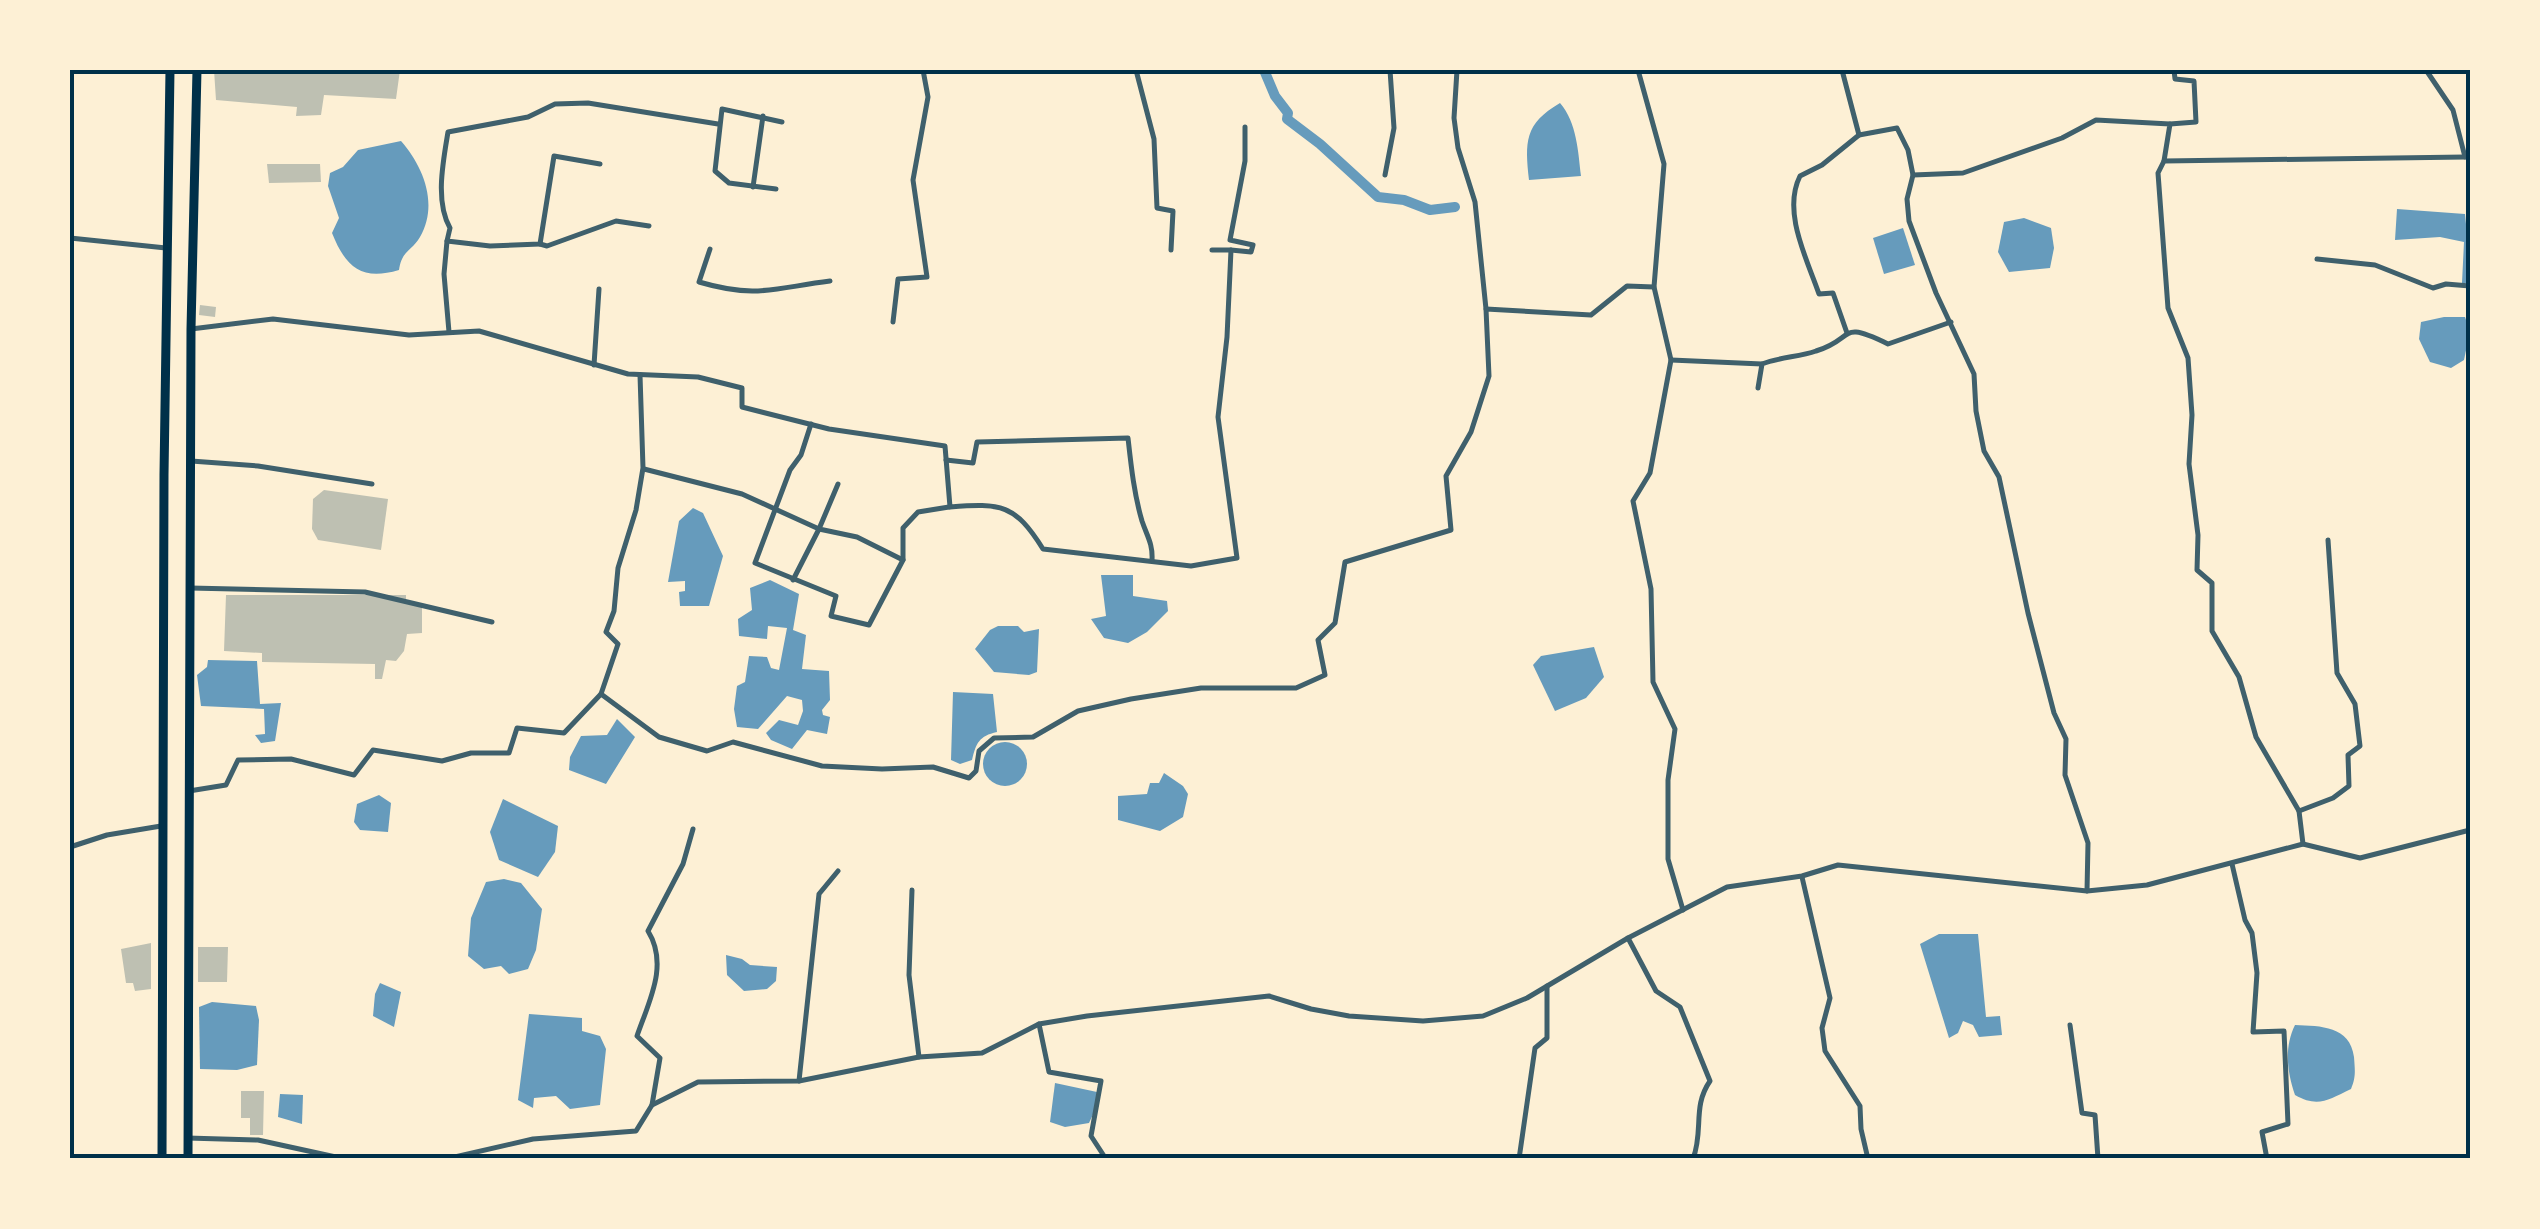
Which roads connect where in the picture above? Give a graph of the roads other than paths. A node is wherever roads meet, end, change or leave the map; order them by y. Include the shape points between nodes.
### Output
1 (170, 70) edge
2 (197, 70) edge
3 (923, 70) edge
4 (1136, 70) edge
5 (1390, 70) edge
6 (1457, 70) edge
7 (1638, 70) edge
8 (1842, 70) edge
9 (2174, 70) edge
10 (2426, 70) edge
11 (763, 116) junction
12 (782, 122) dead end
13 (718, 124) junction
14 (2170, 124) junction
15 (1244, 126) dead end
16 (1860, 135) junction
17 (2467, 156) edge
18 (2164, 162) junction
19 (600, 164) dead end
20 (1385, 175) dead end
21 (1914, 176) junction
22 (753, 187) junction
23 (776, 189) dead end
24 (649, 226) dead end
25 (70, 238) edge
26 (447, 241) junction
27 (540, 244) junction
28 (166, 248) junction
29 (710, 249) dead end
30 (1171, 250) dead end
31 (1212, 250) dead end
32 (1230, 250) junction
33 (2317, 259) dead end
34 (830, 282) dead end
35 (1654, 286) junction
36 (2470, 286) edge
37 (599, 289) dead end
38 (1486, 310) junction
39 (894, 322) dead end
40 (1951, 322) junction
41 (191, 329) junction
42 (450, 332) junction
43 (1847, 332) junction
44 (1671, 360) junction
45 (594, 364) junction
46 (1762, 364) junction
47 (640, 375) junction
48 (1758, 388) dead end
49 (810, 424) junction
50 (190, 460) junction
51 (946, 460) junction
52 (643, 468) junction
53 (372, 484) dead end
54 (838, 484) dead end
55 (950, 507) junction
56 (776, 512) junction
57 (819, 529) junction
58 (2328, 540) dead end
59 (903, 560) junction
60 (1152, 561) junction
61 (793, 580) junction
62 (190, 588) junction
63 (492, 622) dead end
64 (601, 694) junction
65 (189, 790) junction
66 (2300, 811) junction
67 (164, 825) junction
68 (692, 829) dead end
69 (2470, 830) edge
70 (2303, 844) junction
71 (70, 847) edge
72 (2232, 864) junction
73 (838, 871) dead end
74 (1802, 876) junction
75 (912, 890) dead end
76 (2086, 891) junction
77 (1683, 910) junction
78 (1628, 938) junction
79 (1546, 986) junction
80 (1040, 1024) junction
81 (2070, 1024) dead end
82 (919, 1056) junction
83 (799, 1081) junction
84 (652, 1105) junction
85 (188, 1138) junction
86 (162, 1159) edge
87 (188, 1159) edge
88 (345, 1159) edge
89 (446, 1159) edge
90 (1106, 1159) edge
91 (1520, 1159) edge
92 (1693, 1159) edge
93 (1868, 1159) edge
94 (2098, 1159) edge
95 (2266, 1159) edge

1 - 28 highway
2 - 41 highway
3 - 39 street via 928,97 913,180 928,277 898,279
4 - 30 street via 1154,139 1158,208 1172,211
5 - 20 street via 1394,128
6 - 38 street via 1454,118 1476,202
7 - 35 street via 1664,164
8 - 16 street
9 - 14 street via 2175,79 2194,82 2196,122
10 - 17 street via 2453,110
11 - 12 street
11 - 13 street via 722,109
11 - 22 street
13 - 22 street via 714,171
13 - 26 street via 588,103 555,104 528,117 448,132 442,215 450,228
14 - 18 street
14 - 21 street via 2096,120 1963,172
15 - 32 street via 1245,161 1230,240 1253,245 1251,252
16 - 21 street via 1897,128
16 - 43 street via 1800,176 1793,196 1804,258 1819,294 1833,293
17 - 18 street
18 - 66 street via 2158,200 2168,308 2188,358 2196,570 2212,582 2212,631 2239,677 2256,737
19 - 27 street via 554,156
21 - 40 street via 1910,222
22 - 23 street
24 - 27 street via 616,221
25 - 28 street
26 - 27 street
26 - 42 street
28 - 67 highway
29 - 34 street via 698,282 770,293
31 - 32 street
32 - 60 street via 1218,418 1237,558 1191,566
33 - 36 street via 2375,265 2433,288
35 - 38 street via 1626,286 1591,314
35 - 44 street
37 - 45 street
38 - 64 street via 1489,376 1471,432 1446,476 1450,530 1345,562 1334,624 1318,640 1325,675 1296,688 1201,688 1078,711 1033,737 994,738 979,752 969,778 933,767 822,766 733,742 707,751 659,737
40 - 43 street via 1888,344
40 - 76 street via 1974,374 1984,450 1999,477 2028,613 2066,739 2065,775 2088,843
41 - 42 street via 272,319 409,335
41 - 50 highway
42 - 45 street via 479,331
43 - 46 street via 1813,353
44 - 46 street
44 - 77 street via 1650,473 1633,501 1651,589 1653,682 1675,729 1668,860
45 - 47 street
46 - 48 street
47 - 49 street via 698,377 742,388 742,408
47 - 52 street
49 - 51 street via 944,446
49 - 56 street
50 - 53 street
50 - 62 highway
51 - 55 street
51 - 60 street via 973,463 977,442 1128,438
52 - 56 street via 742,494
52 - 64 street via 606,632 618,644
54 - 57 street
55 - 59 street via 918,512 903,528
55 - 60 street via 988,504 1024,518 1043,549
56 - 57 street
56 - 61 street via 755,563
57 - 59 street via 857,536
57 - 61 street
58 - 66 street via 2337,673 2355,704 2360,746 2348,755 2350,786
59 - 61 street via 869,624 831,616 836,596
62 - 63 street via 365,592
62 - 65 highway
64 - 65 street via 564,733 517,728 509,753 442,761 373,750 354,774 291,758 238,760 226,785
65 - 85 highway
66 - 70 street
67 - 71 street
67 - 86 highway
68 - 84 street via 684,864 648,931 659,959 638,1036 660,1058
69 - 70 street via 2360,858
70 - 72 street
72 - 76 street via 2147,885
72 - 95 street via 2257,973 2253,1032 2284,1032 2288,1124 2262,1132
73 - 83 street via 819,894
74 - 76 street via 1838,866
74 - 77 street via 1727,887
74 - 93 street via 1830,998 1822,1028 1825,1051 1860,1106
75 - 82 street via 909,976
77 - 78 street
78 - 79 street
78 - 92 street via 1656,990 1680,1006 1710,1081 1698,1097 1700,1142
79 - 80 street via 1484,1016 1423,1021 1348,1016 1269,996
79 - 91 street via 1547,1038 1535,1048
80 - 82 street via 982,1053
80 - 90 street via 1048,1072 1101,1081 1091,1136
81 - 94 street via 2079,1099 2082,1112 2095,1114
82 - 83 street
83 - 84 street via 698,1082
84 - 89 street via 636,1131 532,1139
85 - 87 highway
85 - 88 street via 258,1140

